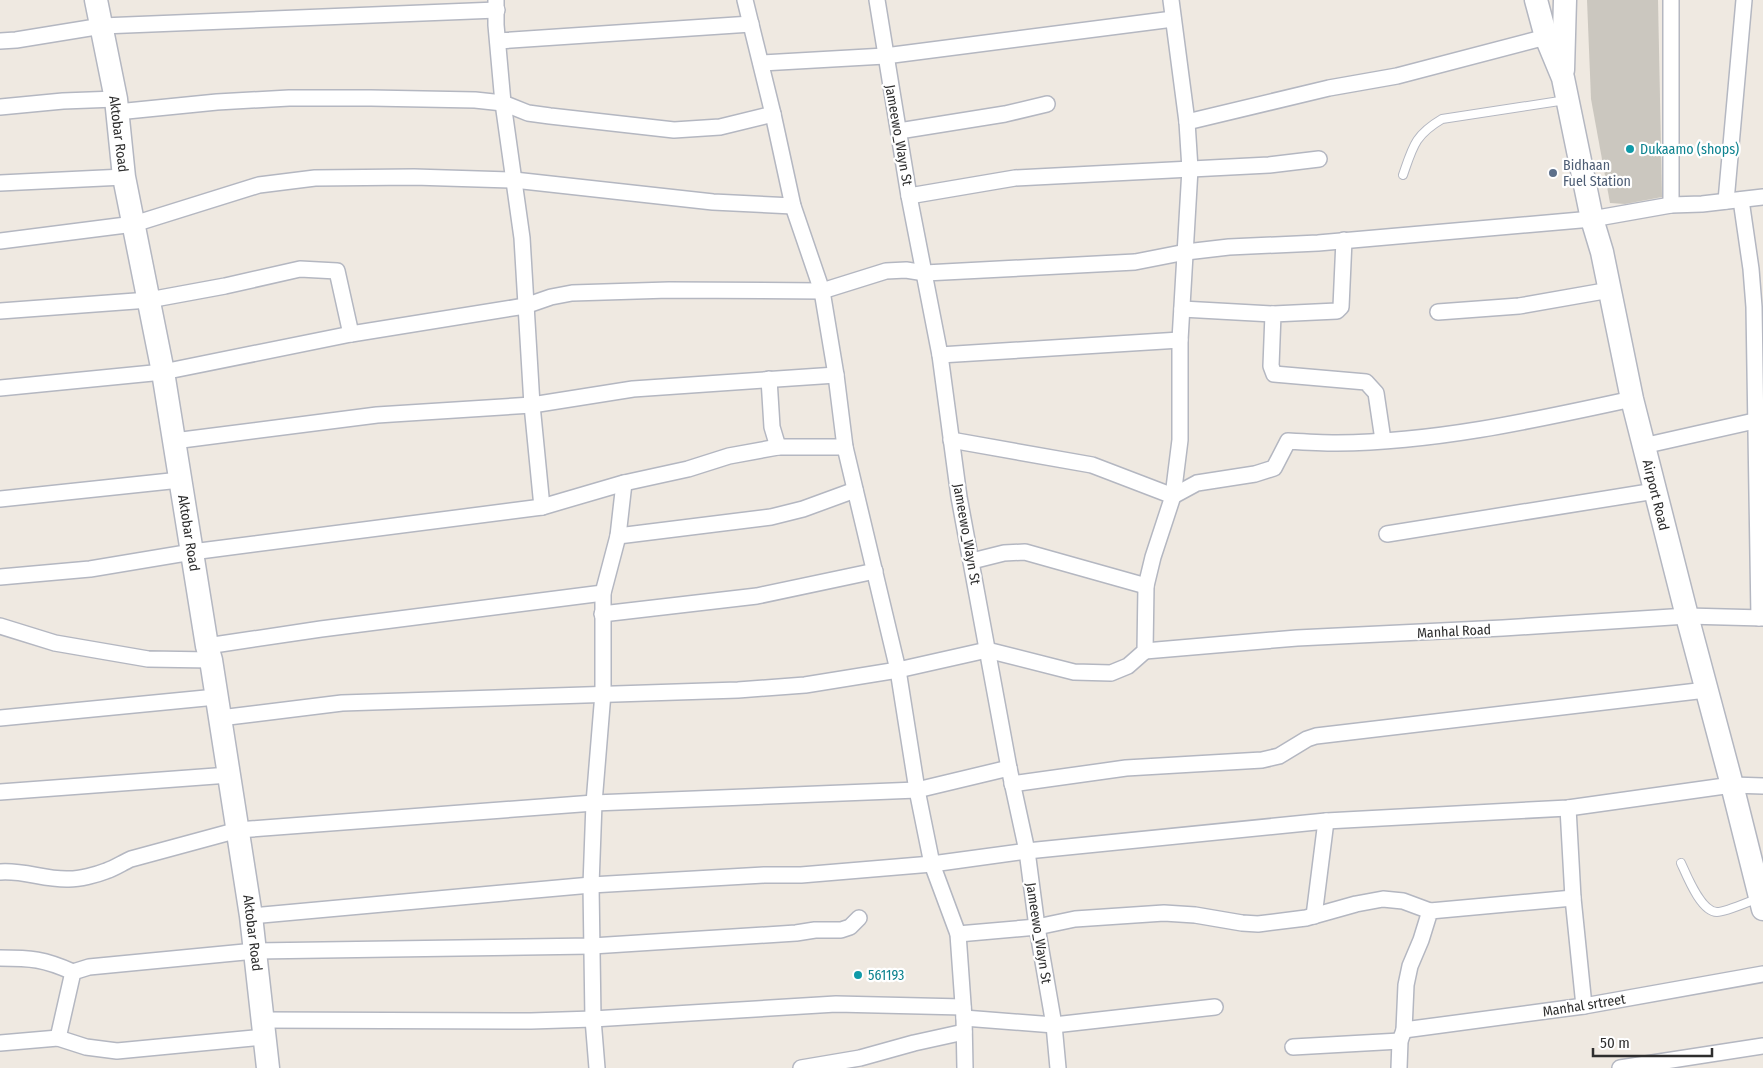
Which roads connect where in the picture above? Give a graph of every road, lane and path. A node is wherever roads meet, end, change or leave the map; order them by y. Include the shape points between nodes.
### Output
1 (96, 0) edge
2 (467, 0) edge
3 (745, 0) edge
4 (877, 0) edge
5 (1171, 0) edge
6 (1536, 0) edge
7 (1565, 0) edge
8 (1671, 0) edge
9 (1744, 0) edge
10 (491, 7) edge
11 (1173, 19) junction
12 (751, 24) junction
13 (102, 26) junction
14 (1546, 37) junction
15 (0, 41) edge
16 (498, 41) junction
17 (885, 56) junction
18 (761, 63) junction
19 (1566, 89) junction
20 (503, 103) junction
21 (1047, 104) dead end
22 (116, 106) junction
23 (0, 107) edge
24 (774, 114) junction
25 (1187, 122) junction
26 (899, 131) junction
27 (1319, 159) dead end
28 (1190, 169) junction
29 (1403, 175) dead end
30 (124, 177) junction
31 (514, 180) junction
32 (0, 183) edge
33 (909, 196) junction
34 (1763, 197) edge
35 (1741, 200) junction
36 (1726, 201) junction
37 (1672, 205) junction
38 (793, 206) junction
39 (1592, 219) junction
40 (134, 224) junction
41 (1344, 240) junction
42 (0, 241) edge
43 (1186, 252) junction
44 (925, 273) junction
45 (1610, 290) junction
46 (822, 291) junction
47 (149, 300) junction
48 (525, 306) junction
49 (1182, 309) junction
50 (0, 311) edge
51 (1438, 312) dead end
52 (1273, 314) junction
53 (351, 334) junction
54 (1180, 340) junction
55 (940, 355) junction
56 (163, 372) junction
57 (836, 375) junction
58 (769, 379) junction
59 (0, 388) edge
60 (1632, 399) junction
61 (532, 405) junction
62 (1759, 419) edge
63 (174, 440) junction
64 (951, 440) junction
65 (1383, 440) junction
66 (1643, 446) junction
67 (778, 447) junction
68 (845, 447) junction
69 (180, 480) junction
70 (624, 483) junction
71 (855, 490) junction
72 (1655, 491) junction
73 (1174, 496) junction
74 (0, 499) edge
75 (542, 507) junction
76 (1387, 534) dead end
77 (618, 536) junction
78 (192, 552) junction
79 (972, 561) junction
80 (875, 571) junction
81 (0, 577) edge
82 (1146, 586) junction
83 (603, 592) junction
84 (602, 614) junction
85 (1687, 616) junction
86 (1761, 618) edge
87 (0, 626) edge
88 (987, 650) junction
89 (1145, 652) junction
90 (209, 653) junction
91 (898, 670) junction
92 (1706, 690) junction
93 (603, 693) junction
94 (218, 707) junction
95 (0, 718) edge
96 (1009, 768) junction
97 (230, 775) junction
98 (1012, 784) junction
99 (1732, 785) junction
100 (1763, 786) edge
101 (916, 790) junction
102 (0, 792) edge
103 (594, 803) junction
104 (1568, 808) junction
105 (1326, 821) junction
106 (238, 830) junction
107 (1027, 851) junction
108 (1681, 863) dead end
109 (932, 864) junction
110 (0, 872) edge
111 (591, 885) junction
112 (1573, 898) junction
113 (1762, 903) edge
114 (1430, 911) junction
115 (251, 916) junction
116 (1314, 916) junction
117 (859, 918) dead end
118 (1038, 927) junction
119 (958, 934) junction
120 (592, 946) junction
121 (256, 951) junction
122 (0, 958) edge
123 (73, 972) junction
124 (1763, 974) edge
125 (1584, 1006) junction
126 (1215, 1007) dead end
127 (593, 1019) junction
128 (964, 1019) junction
129 (1054, 1024) junction
130 (263, 1028) junction
131 (1402, 1036) junction
132 (58, 1038) junction
133 (0, 1043) edge
134 (1293, 1046) dead end
135 (1763, 1046) edge
136 (268, 1068) edge
137 (597, 1068) edge
138 (801, 1068) edge
139 (965, 1068) edge
140 (1058, 1068) edge
141 (1399, 1068) edge
142 (1620, 1068) edge

1 - 13 street, Aktobar Road
2 - 10 street
3 - 12 street
4 - 17 street, Jameewo_Wayn St
5 - 11 street
6 - 14 street, Airport Road
7 - 19 street, Airport Road
8 - 37 street
9 - 36 street
10 - 13 street
10 - 16 street
11 - 17 street
11 - 25 street
12 - 16 street
12 - 18 street
13 - 15 street
13 - 22 street, Aktobar Road
14 - 19 street, Airport Road
14 - 25 street via 1397,76 1329,88
16 - 20 street
17 - 18 street
17 - 26 street, Jameewo_Wayn St
18 - 24 street
19 - 29 lane via 1442,119 1426,128 1413,144
19 - 39 street, Airport Road
20 - 22 street via 289,98
20 - 24 street via 535,114 674,130 720,128
20 - 31 street
21 - 26 street
22 - 23 street via 63,100
22 - 30 street, Aktobar Road
24 - 38 street
25 - 28 street
26 - 33 street, Jameewo_Wayn St
27 - 28 street
28 - 33 street via 1015,178
28 - 43 street
30 - 32 street
30 - 40 street, Aktobar Road
31 - 38 street via 713,202
31 - 40 street via 315,178 259,185
31 - 48 street via 522,238
33 - 44 street, Jameewo_Wayn St
34 - 35 street
35 - 36 street
35 - 62 street via 1751,269
36 - 37 street
37 - 39 street
38 - 46 street
39 - 41 street
39 - 45 street, Airport Road
40 - 42 street
40 - 47 street, Aktobar Road
41 - 43 street
41 - 52 street via 1340,310
43 - 44 street via 1135,262
43 - 49 street
44 - 46 street via 886,271
44 - 55 street, Jameewo_Wayn St
45 - 51 street via 1519,306
45 - 60 street, Airport Road
46 - 48 street via 572,293
46 - 57 street
47 - 50 street
47 - 53 street via 300,270 337,271
47 - 56 street, Aktobar Road
48 - 53 street
48 - 61 street
49 - 52 street
49 - 54 street
52 - 65 street via 1271,366 1274,374 1366,382 1376,393
53 - 56 street
54 - 55 street
54 - 73 street via 1180,440
55 - 64 street, Jameewo_Wayn St
56 - 59 street
56 - 63 street, Aktobar Road
57 - 58 street
57 - 68 street
58 - 61 street via 632,389
58 - 67 street via 772,427
60 - 65 street via 1463,432
60 - 66 street, Airport Road
61 - 63 street via 377,415
61 - 75 street
62 - 66 street
62 - 86 street
63 - 69 street, Aktobar Road
64 - 73 street via 1092,465
64 - 79 street, Jameewo_Wayn St
65 - 73 street via 1337,443 1288,441 1274,468 1197,483
66 - 72 street, Airport Road
67 - 68 street
67 - 70 street
68 - 71 street
69 - 74 street
69 - 78 street, Aktobar Road
70 - 75 street
70 - 77 street
71 - 77 street via 771,517
71 - 80 street
72 - 76 street
72 - 85 street, Airport Road
73 - 82 street
75 - 78 street
77 - 83 street
78 - 81 street via 90,570
78 - 90 street, Aktobar Road
79 - 82 street via 1004,553 1025,552
79 - 88 street, Jameewo_Wayn St
80 - 84 street via 757,596
80 - 91 street
82 - 89 street
83 - 84 street
83 - 90 street via 321,629
84 - 93 street
85 - 86 street, Manhal Road
85 - 89 street, Manhal Road via 1297,638
85 - 92 street, Airport Road
87 - 90 street via 55,643 148,659
88 - 89 street via 1074,672 1090,673 1111,673 1128,666
88 - 91 street
88 - 96 street, Jameewo_Wayn St
90 - 94 street, Aktobar Road
91 - 93 street via 805,685
91 - 101 street
92 - 98 street via 1316,736 1279,756 1262,760 1126,768
92 - 99 street, Airport Road
93 - 94 street via 326,704 293,710
93 - 103 street
94 - 95 street
94 - 97 street, Aktobar Road
96 - 98 street, Jameewo_Wayn St
96 - 101 street
97 - 102 street
97 - 106 street, Aktobar Road
98 - 107 street, Jameewo_Wayn St
99 - 100 street
99 - 104 street
99 - 113 street, Airport Road
101 - 103 street
101 - 109 street
103 - 106 street
103 - 111 street
104 - 105 street
104 - 112 street
105 - 107 street
105 - 116 street
106 - 110 street via 120,863 107,871 70,879
106 - 115 street, Aktobar Road
107 - 109 street
107 - 118 street, Jameewo_Wayn St
108 - 113 lane via 1692,888 1709,910 1718,912
109 - 111 street via 800,875
109 - 119 street
111 - 115 street
111 - 120 street
112 - 114 street
112 - 125 street
114 - 116 street via 1403,901 1383,899
114 - 131 street via 1410,966
115 - 121 street, Aktobar Road
116 - 118 street via 1258,924 1164,913 1075,919
117 - 120 street via 841,930
118 - 119 street
118 - 129 street, Jameewo_Wayn St
119 - 128 street
120 - 121 street
120 - 127 street
121 - 123 street via 89,967
121 - 130 street, Aktobar Road
122 - 123 street via 50,962
123 - 132 street
124 - 125 street, Manhal srtreet
125 - 131 street, Manhal srtreet
126 - 129 street
127 - 128 street via 836,1004
127 - 130 street
127 - 137 street
128 - 129 street
128 - 138 street via 914,1043 860,1058
128 - 139 street
129 - 140 street, Jameewo_Wayn St
130 - 132 street via 117,1051 86,1047
130 - 136 street, Aktobar Road
131 - 134 street, Manhal srtreet
131 - 141 street
132 - 133 street
135 - 142 street

